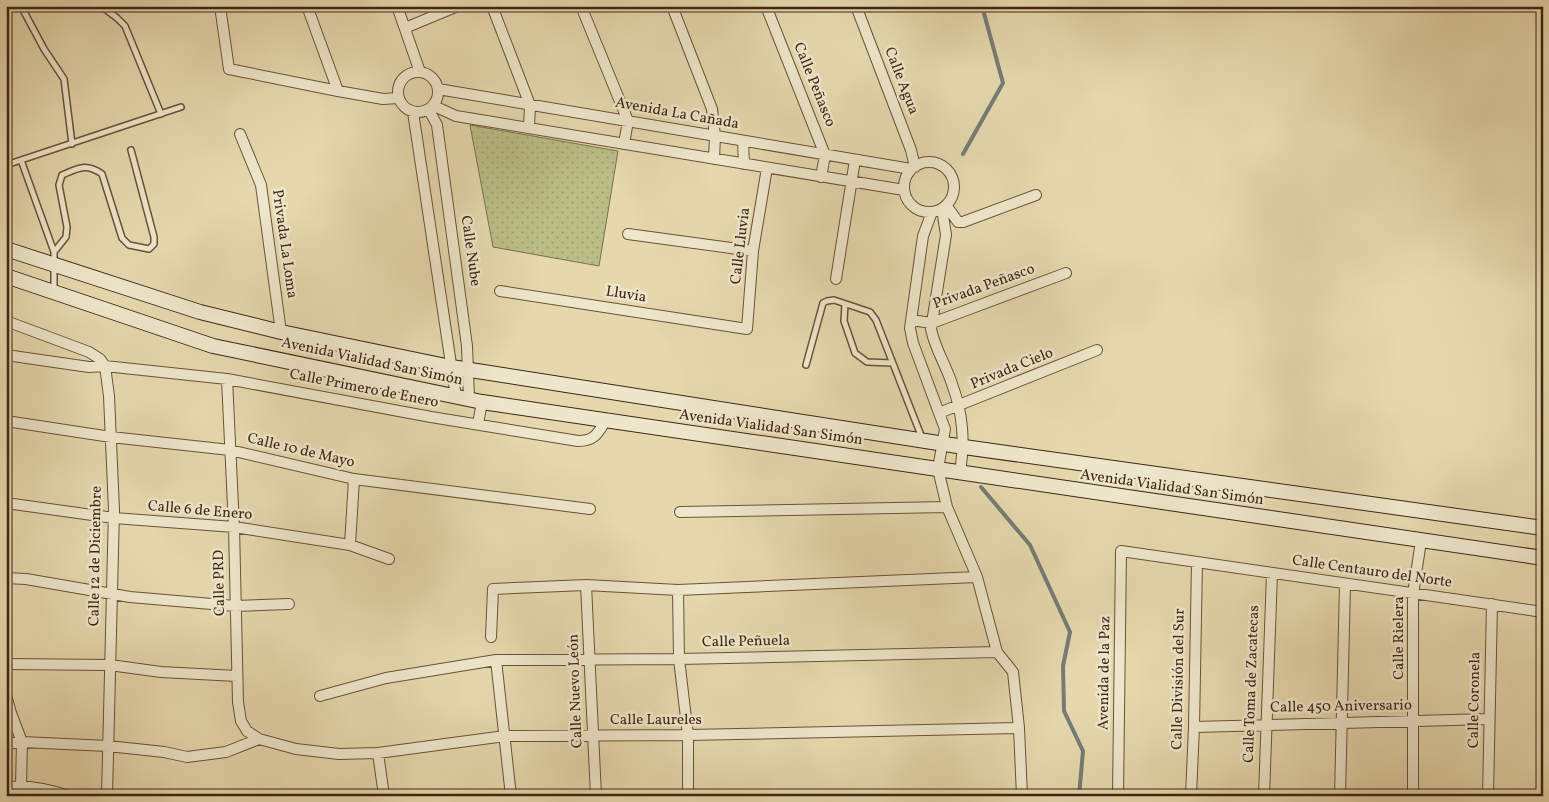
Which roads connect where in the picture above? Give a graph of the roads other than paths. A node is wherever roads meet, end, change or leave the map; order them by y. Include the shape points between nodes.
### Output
1 (21, 6) edge
2 (100, 6) edge
3 (220, 6) edge
4 (307, 6) edge
5 (397, 6) edge
6 (458, 6) edge
7 (492, 6) edge
8 (581, 6) edge
9 (672, 6) edge
10 (766, 6) edge
11 (856, 6) edge
12 (405, 28) junction
13 (420, 72) junction
14 (438, 89) junction
15 (338, 91) junction
16 (398, 98) junction
17 (530, 104) junction
18 (181, 106) dead end
19 (431, 108) junction
20 (412, 112) junction
21 (161, 114) junction
22 (628, 121) junction
23 (530, 128) junction
24 (240, 134) dead end
25 (715, 136) junction
26 (743, 141) junction
27 (72, 144) junction
28 (624, 144) junction
29 (131, 150) dead end
30 (825, 155) junction
31 (714, 159) junction
32 (21, 160) junction
33 (855, 160) junction
34 (744, 164) junction
35 (6, 165) edge
36 (767, 168) junction
37 (913, 168) junction
38 (821, 177) junction
39 (851, 182) junction
40 (904, 190) junction
41 (1036, 195) dead end
42 (940, 209) junction
43 (628, 234) dead end
44 (6, 249) edge
45 (753, 252) junction
46 (54, 259) junction
47 (1066, 273) dead end
48 (6, 276) edge
49 (836, 279) dead end
50 (54, 291) junction
51 (500, 291) dead end
52 (845, 304) junction
53 (911, 320) junction
54 (6, 321) edge
55 (932, 323) junction
56 (747, 329) joint
57 (281, 332) junction
58 (1097, 350) dead end
59 (6, 355) edge
60 (892, 364) junction
61 (106, 366) junction
62 (806, 366) dead end
63 (451, 367) junction
64 (469, 369) junction
65 (227, 379) junction
66 (469, 399) junction
67 (959, 406) junction
68 (939, 414) junction
69 (606, 420) junction
70 (6, 421) edge
71 (478, 424) junction
72 (111, 437) junction
73 (924, 441) junction
74 (942, 444) junction
75 (964, 447) junction
76 (230, 450) junction
77 (938, 469) junction
78 (960, 473) junction
79 (354, 479) junction
80 (6, 503) edge
81 (946, 507) junction
82 (590, 509) dead end
83 (680, 512) dead end
84 (114, 518) junction
85 (234, 527) junction
86 (1543, 528) edge
87 (1421, 541) junction
88 (350, 545) junction
89 (1121, 551) joint
90 (1543, 558) edge
91 (389, 559) dead end
92 (1197, 562) junction
93 (1272, 573) junction
94 (977, 577) junction
95 (6, 578) edge
96 (1346, 584) junction
97 (586, 585) junction
98 (678, 590) junction
99 (111, 594) junction
100 (1414, 594) junction
101 (289, 604) dead end
102 (1492, 604) junction
103 (235, 606) junction
104 (1543, 612) edge
105 (491, 637) dead end
106 (997, 652) junction
107 (679, 659) junction
108 (496, 660) junction
109 (591, 660) junction
110 (6, 664) edge
111 (110, 665) junction
112 (237, 676) junction
113 (6, 696) edge
114 (320, 696) dead end
115 (1489, 719) junction
116 (1415, 721) junction
117 (1341, 723) junction
118 (1265, 724) junction
119 (1019, 728) junction
120 (1194, 728) junction
121 (688, 735) junction
122 (505, 736) junction
123 (593, 736) junction
124 (259, 739) junction
125 (22, 742) junction
126 (6, 744) edge
127 (108, 746) junction
128 (296, 750) joint
129 (378, 753) junction
130 (21, 786) junction
131 (6, 787) edge
132 (69, 796) edge
133 (107, 796) edge
134 (384, 796) edge
135 (511, 796) edge
136 (596, 796) edge
137 (688, 796) edge
138 (1022, 796) edge
139 (1118, 796) edge
140 (1191, 796) edge
141 (1264, 796) edge
142 (1340, 796) edge
143 (1413, 796) edge
144 (1488, 796) edge

1 - 27 lane via 64,79
2 - 21 lane via 125,26
3 - 15 street via 229,69
4 - 15 street
5 - 12 street
6 - 12 street
7 - 17 street
8 - 22 street
9 - 25 street via 712,109
10 - 30 street, Calle Peñasco
11 - 37 street, Calle Agua via 911,150
12 - 13 street
13 - 14 street via 429,75
13 - 16 street via 406,75 400,82
14 - 17 street, Avenida La Cañada
14 - 19 street via 437,99
15 - 16 street via 384,99
16 - 20 street via 404,108
17 - 22 street, Avenida La Cañada
17 - 23 street
18 - 21 lane
19 - 20 street
19 - 23 street via 456,116
19 - 64 street, Calle Nube via 437,124
20 - 63 street
21 - 27 lane
22 - 25 street, Avenida La Cañada
22 - 28 street
23 - 28 street
24 - 57 street, Privada La Loma via 261,185
25 - 26 street, Avenida La Cañada
25 - 31 street
26 - 30 street, Avenida La Cañada
26 - 34 street
27 - 32 lane
28 - 31 street
29 - 46 lane via 154,244 149,248 129,245 122,238 102,174 92,167 77,169 62,175 59,185 67,227 66,237
30 - 33 street, Avenida La Cañada
30 - 38 street
31 - 34 street
32 - 35 lane
32 - 46 lane
33 - 37 street, Avenida La Cañada
33 - 39 street
34 - 36 street
36 - 38 street
36 - 45 street, Calle Lluvia
37 - 40 street via 906,177
37 - 42 street via 927,162 938,164 953,179 951,199
38 - 39 street
39 - 40 street
39 - 49 street
40 - 42 street via 914,208 923,211
41 - 42 street via 963,222
42 - 53 street via 923,236
42 - 55 street via 946,235
43 - 45 street
44 - 46 main road, Avenida Vialidad San Simón
45 - 56 street, Calle Lluvia
46 - 50 lane
46 - 57 main road, Avenida Vialidad San Simón via 200,312
47 - 55 street, Privada Peñasco
48 - 50 main road, Avenida Vialidad San Simón
50 - 66 main road, Avenida Vialidad San Simón via 214,346
51 - 56 street, Lluvia
52 - 60 lane via 870,312
52 - 60 lane via 844,321 855,353 867,362
52 - 62 lane via 834,300 822,303
53 - 55 street, Privada Peñasco
53 - 68 street via 913,343
54 - 61 street via 89,352
55 - 67 street via 933,340
57 - 63 main road, Avenida Vialidad San Simón
58 - 67 street, Privada Cielo
59 - 61 street, Calle Primero de Enero via 89,367
60 - 73 lane
61 - 65 street, Calle Primero de Enero
61 - 72 street, Calle 12 de Diciembre
63 - 64 main road, Avenida Vialidad San Simón
63 - 66 street
64 - 66 street, Calle Nube
64 - 73 main road, Avenida Vialidad San Simón
65 - 71 street, Calle Primero de Enero
65 - 76 street, Calle PRD
66 - 69 main road, Avenida Vialidad San Simón
66 - 71 street
67 - 68 street, Privada Cielo
67 - 75 street
68 - 74 street via 945,429
69 - 71 street, Calle Primero de Enero via 589,441
69 - 77 main road, Avenida Vialidad San Simón
70 - 72 street, Calle 10 de Mayo
72 - 76 street, Calle 10 de Mayo
72 - 84 street, Calle 12 de Diciembre
73 - 74 main road, Avenida Vialidad San Simón
74 - 75 main road, Avenida Vialidad San Simón
74 - 77 street
75 - 78 street
75 - 86 main road, Avenida Vialidad San Simón
76 - 79 street, Calle 10 de Mayo
76 - 85 street, Calle PRD
77 - 78 main road, Avenida Vialidad San Simón
77 - 81 street
78 - 87 main road, Avenida Vialidad San Simón
79 - 82 street, Calle 10 de Mayo
79 - 88 street
80 - 84 street, Calle 6 de Enero
81 - 83 street
81 - 94 street
84 - 85 street, Calle 6 de Enero
84 - 99 street, Calle 12 de Diciembre
85 - 88 street, Calle 6 de Enero
85 - 103 street, Calle PRD
87 - 90 main road, Avenida Vialidad San Simón
87 - 100 street, Calle Rielera
88 - 91 street, Calle 6 de Enero
89 - 92 street, Calle Centauro del Norte
89 - 139 street, Avenida de la Paz
92 - 93 street, Calle Centauro del Norte
92 - 120 street, Calle División del Sur
93 - 96 street, Calle Centauro del Norte
93 - 118 street, Calle Toma de Zacatecas
94 - 98 street
94 - 106 street
95 - 99 street
96 - 100 street, Calle Centauro del Norte
96 - 117 street
97 - 98 street
97 - 105 street via 493,589
97 - 109 street, Calle Nuevo León
98 - 107 street
99 - 103 street
99 - 111 street, Calle 12 de Diciembre
100 - 102 street, Calle Centauro del Norte
100 - 116 street, Calle Rielera
101 - 103 street
102 - 104 street, Calle Centauro del Norte
102 - 115 street, Calle Coronela
103 - 112 street, Calle PRD
106 - 107 street, Calle Peñuela
106 - 119 street via 1012,672
107 - 109 street, Calle Peñuela
107 - 121 street
108 - 109 street, Calle Peñuela
108 - 114 street, Calle Peñuela via 386,678
108 - 122 street
109 - 123 street, Calle Nuevo León
110 - 111 street
111 - 112 street via 161,672
111 - 127 street, Calle 12 de Diciembre
112 - 124 street, Calle PRD via 241,721 247,731
113 - 125 street
115 - 116 street, Calle 450 Aniversario
115 - 144 street, Calle Coronela
116 - 117 street, Calle 450 Aniversario
116 - 143 street, Calle Rielera
117 - 118 street, Calle 450 Aniversario
117 - 142 street
118 - 120 street, Calle 450 Aniversario
118 - 141 street, Calle Toma de Zacatecas
119 - 121 street, Calle Laureles
119 - 138 street
120 - 140 street, Calle División del Sur
121 - 123 street, Calle Laureles
121 - 137 street
122 - 123 street, Calle Laureles
122 - 129 street, Calle Laureles
122 - 135 street
123 - 136 street, Calle Nuevo León
124 - 127 street via 226,752 187,757
124 - 128 street, Calle PRD
125 - 126 street
125 - 127 street
125 - 130 street
127 - 133 street, Calle 12 de Diciembre
128 - 129 street, Calle Laureles
129 - 134 street
130 - 131 street
130 - 132 street

